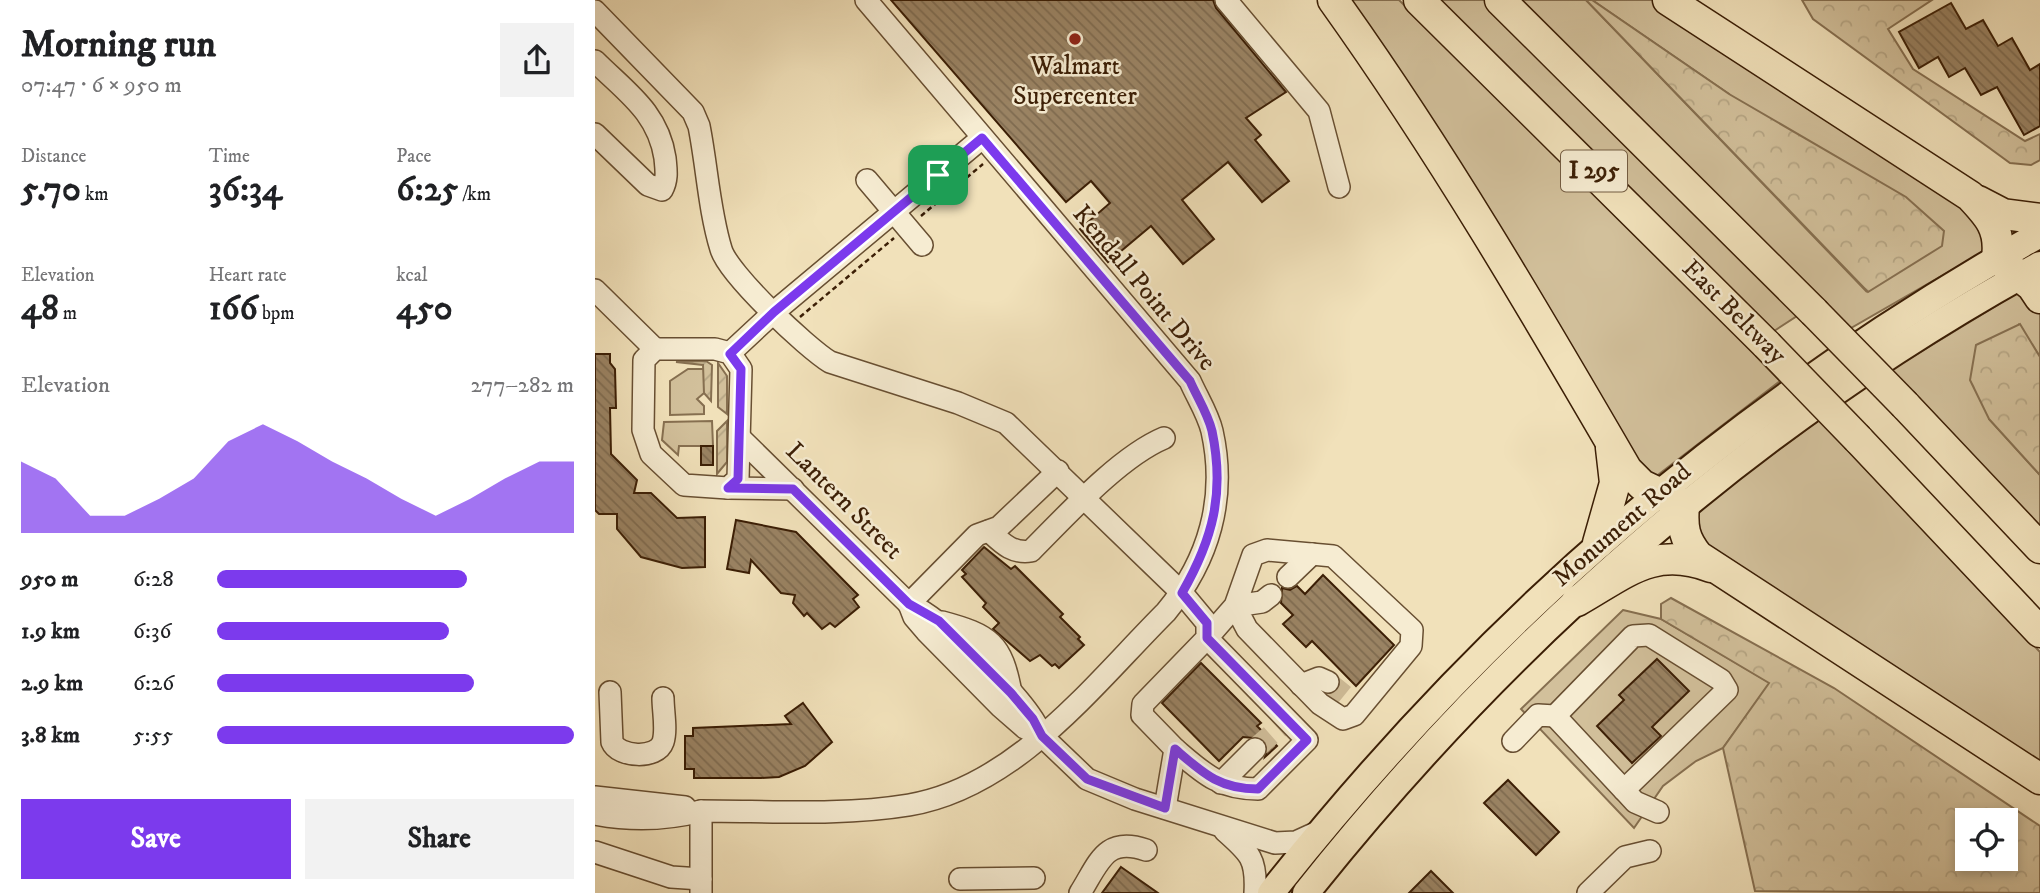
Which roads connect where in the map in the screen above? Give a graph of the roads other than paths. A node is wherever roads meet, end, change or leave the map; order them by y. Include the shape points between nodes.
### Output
1 (866, 0) edge
2 (1226, 0) edge
3 (1333, 0) edge
4 (1419, 0) edge
5 (1500, 0) edge
6 (1668, 0) edge
7 (595, 10) edge
8 (595, 61) edge
9 (595, 134) edge
10 (982, 138) junction
11 (867, 180) dead end
12 (1339, 187) dead end
13 (1970, 196) junction
14 (894, 212) junction
15 (2040, 219) edge
16 (2040, 234) edge
17 (922, 245) dead end
18 (2018, 267) edge
19 (595, 290) edge
20 (2040, 298) edge
21 (774, 312) junction
22 (655, 349) junction
23 (730, 354) junction
24 (740, 438) junction
25 (1164, 438) dead end
26 (1610, 441) junction
27 (1058, 471) junction
28 (728, 488) junction
29 (793, 489) junction
30 (1085, 498) junction
31 (1671, 499) junction
32 (989, 531) junction
33 (1598, 543) junction
34 (2040, 548) edge
35 (1312, 554) junction
36 (1714, 568) junction
37 (1288, 577) dead end
38 (1182, 593) junction
39 (1271, 595) dead end
40 (1577, 601) junction
41 (909, 604) junction
42 (1235, 606) junction
43 (2040, 632) edge
44 (1207, 638) junction
45 (1328, 682) dead end
46 (1301, 685) junction
47 (610, 692) dead end
48 (663, 698) dead end
49 (1555, 716) junction
50 (1042, 736) junction
51 (1513, 741) dead end
52 (1175, 749) junction
53 (1255, 749) tunnel mouth
54 (2040, 779) edge
55 (1221, 783) junction
56 (1624, 790) junction
57 (595, 797) edge
58 (1165, 808) junction
59 (701, 811) junction
60 (1658, 812) dead end
61 (595, 814) edge
62 (1215, 823) junction
63 (1320, 831) junction
64 (1146, 850) dead end
65 (1650, 851) dead end
66 (595, 852) edge
67 (1034, 878) dead end
68 (960, 879) dead end
69 (701, 886) edge
70 (1080, 893) edge
71 (1255, 893) edge
72 (1271, 893) edge
73 (1306, 893) edge
74 (1588, 893) edge

1 - 10 street, Kendall Point Drive
2 - 12 street via 1319,111
3 - 26 highway via 1396,87 1457,184
4 - 43 highway, East Beltway / I 295, bridge via 1767,345
5 - 34 highway, I 295, bridge via 1814,312
6 - 13 highway
7 - 21 street via 693,112 721,250
8 - 9 street via 651,117 662,135 666,183 662,190 648,185
10 - 14 street
10 - 38 street, Kendall Point Drive via 1190,381 1211,429 1219,490 1206,544
11 - 14 street
13 - 15 highway via 2003,214
13 - 18 highway via 1991,219
14 - 17 street
14 - 21 street
16 - 18 main road, Monument Road
18 - 20 highway
18 - 31 main road, Monument Road
19 - 22 street
21 - 23 street
21 - 27 street via 830,362 1006,423
22 - 23 street via 715,349
22 - 28 street via 644,360 643,430 651,454 684,485
23 - 24 street via 741,369
24 - 28 street via 738,479
24 - 29 street, Lantern Street
25 - 30 street
26 - 31 highway via 1642,485
26 - 33 highway via 1615,484
27 - 30 street
27 - 32 street via 999,527
28 - 29 street
29 - 41 street, Lantern Street
30 - 32 street via 1031,551 1020,553 1006,547
30 - 38 street
31 - 33 main road, Monument Road
31 - 36 highway via 1687,543
31 - 40 main road, Monument Road
32 - 41 street via 977,535
33 - 63 main road, Monument Road via 1436,698
35 - 37 street
35 - 42 street via 1267,550 1253,555
35 - 46 street via 1333,556 1412,630 1411,646 1354,703 1355,715 1343,719
36 - 40 highway via 1674,558 1649,560
36 - 54 highway
38 - 44 street via 1207,623
38 - 50 street, Kendall Point Drive
39 - 42 street via 1262,603
40 - 73 main road, Monument Road via 1430,746
41 - 50 street, Lantern Street via 939,621 1011,693
41 - 50 street, Lantern Street via 926,631 1001,707
42 - 44 street
42 - 46 street via 1247,629
44 - 52 street via 1143,704 1142,715
44 - 55 street via 1307,740 1258,789
45 - 46 street via 1319,678
47 - 48 street via 612,742 622,753 653,754 659,749
49 - 51 street via 1538,715
49 - 56 street
49 - 56 street via 1633,636 1649,635 1721,680 1727,690
50 - 58 street, Lantern Street via 1087,779
50 - 59 street, Kendall Point Drive via 990,776 912,805 871,810
52 - 55 street
52 - 58 street
53 - 55 street
56 - 60 street via 1635,802
57 - 59 street
58 - 62 street, Lantern Street
59 - 61 street via 654,819
59 - 69 street
62 - 63 street, Lantern Street via 1275,843 1296,842
62 - 71 street via 1250,854
63 - 72 main road, Monument Road
64 - 70 street via 1114,846
65 - 74 street via 1625,857
66 - 69 street
67 - 68 street

